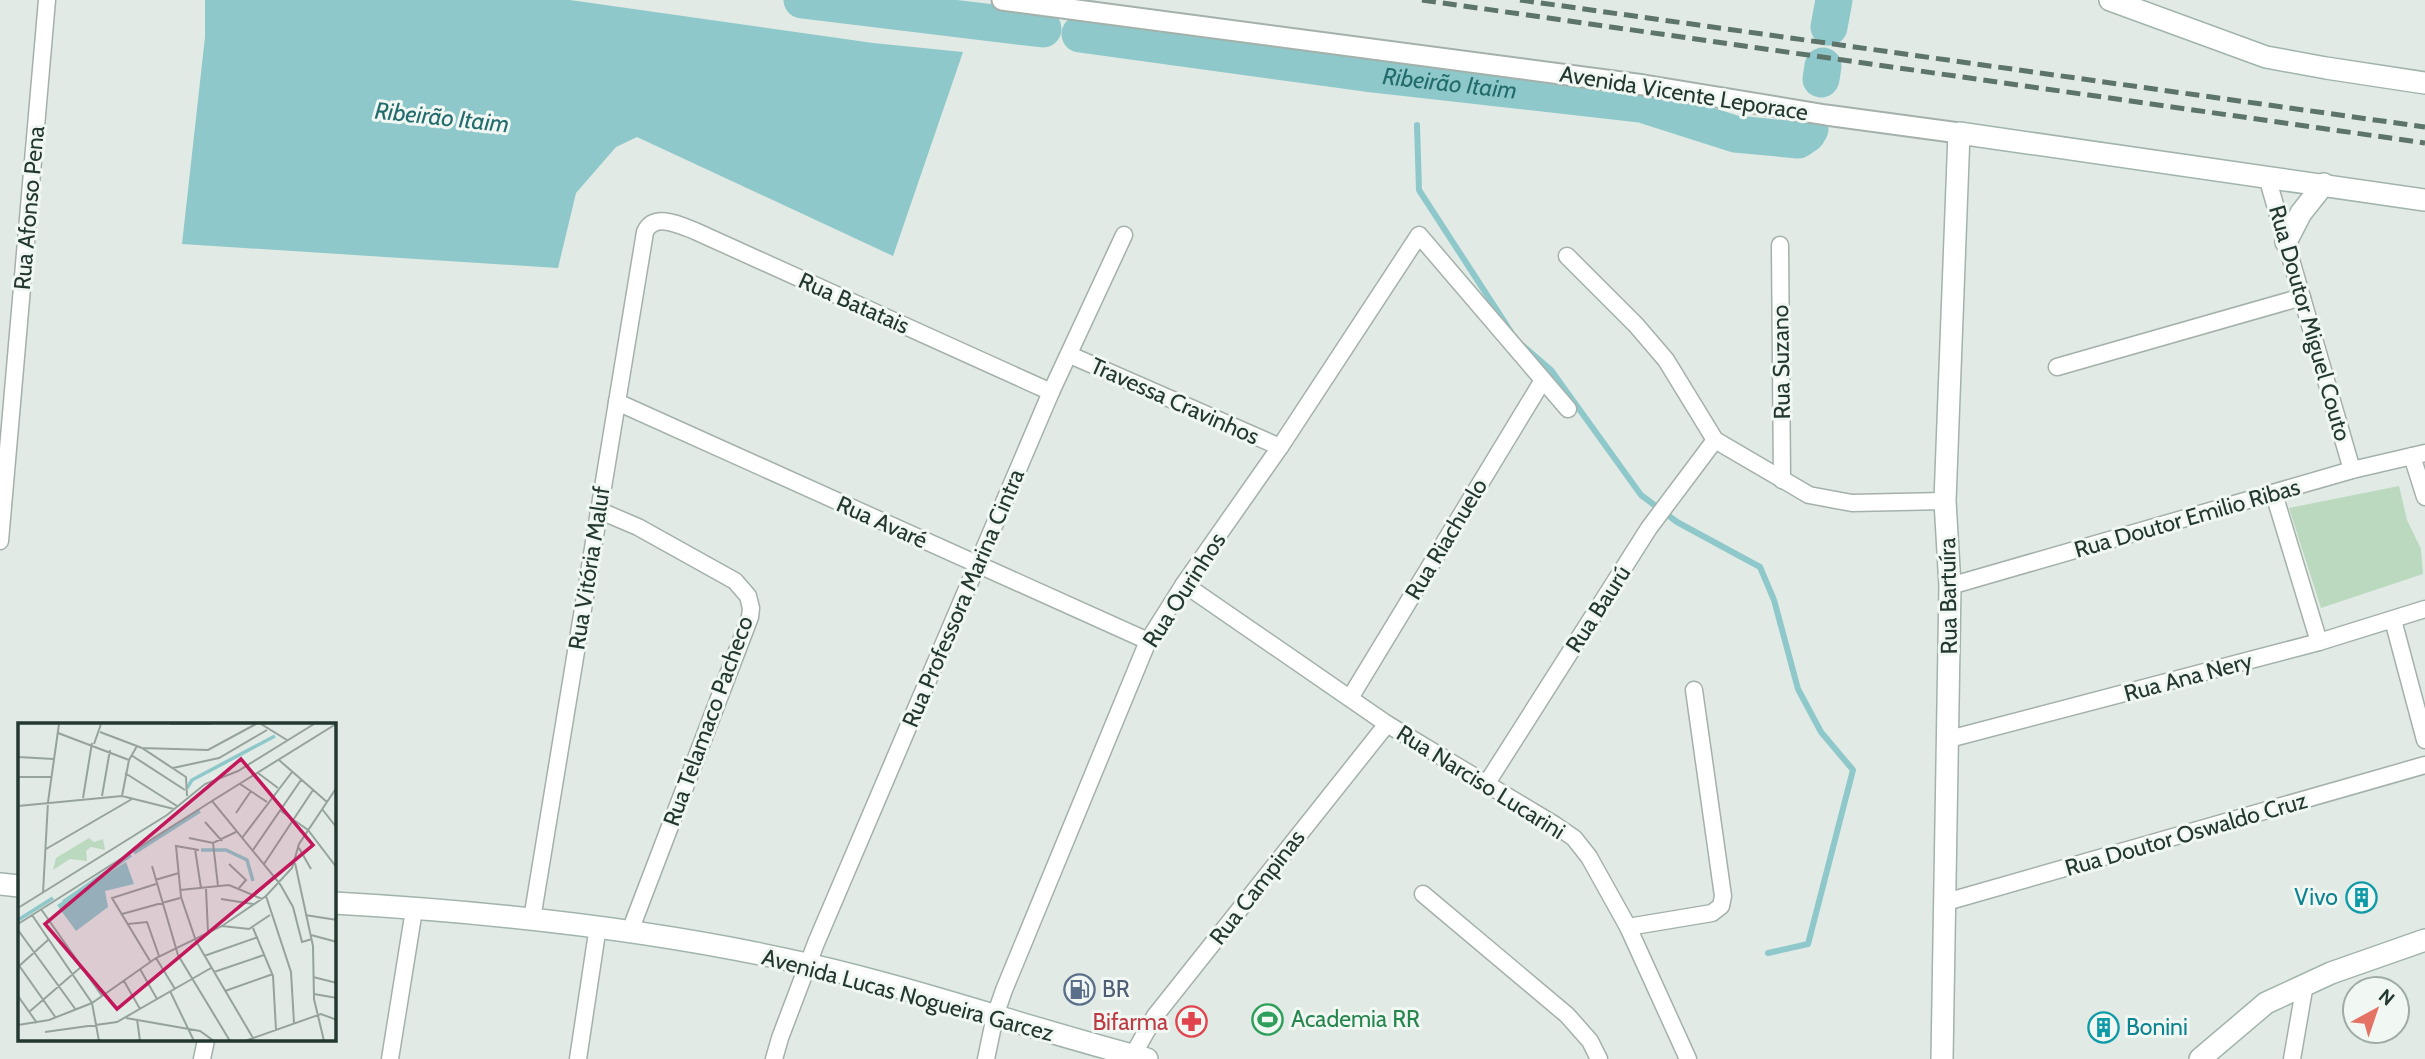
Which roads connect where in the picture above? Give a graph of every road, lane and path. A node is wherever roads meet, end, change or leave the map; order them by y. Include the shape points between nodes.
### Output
1 (47, 0) edge
2 (1002, 0) edge
3 (2110, 0) edge
4 (2425, 83) edge
5 (1959, 133) junction
6 (2267, 177) junction
7 (2324, 184) junction
8 (2425, 200) edge
9 (654, 222) joint
10 (1124, 234) dead end
11 (2286, 242) junction
12 (1780, 244) dead end
13 (1567, 256) dead end
14 (2302, 298) junction
15 (1070, 355) junction
16 (2057, 367) dead end
17 (1543, 380) junction
18 (1051, 392) junction
19 (617, 402) junction
20 (1568, 409) dead end
21 (1715, 440) junction
22 (1280, 447) junction
23 (2418, 455) edge
24 (2352, 470) junction
25 (1782, 480) junction
26 (2274, 494) junction
27 (2425, 497) edge
28 (1945, 501) junction
29 (598, 510) junction
30 (0, 533) edge
31 (0, 541) edge
32 (976, 565) junction
33 (1184, 584) junction
34 (1950, 586) junction
35 (2425, 609) edge
36 (2393, 620) junction
37 (1148, 641) junction
38 (2319, 642) junction
39 (1694, 690) dead end
40 (1350, 698) junction
41 (1387, 724) junction
42 (1949, 739) junction
43 (2425, 740) edge
44 (2425, 765) edge
45 (1487, 783) junction
46 (0, 884) edge
47 (18, 886) edge
48 (1423, 894) dead end
49 (1946, 902) junction
50 (336, 903) edge
51 (414, 910) junction
52 (532, 919) junction
53 (598, 926) junction
54 (1628, 927) junction
55 (630, 932) junction
56 (2425, 940) edge
57 (807, 964) junction
58 (2305, 984) junction
59 (995, 1016) junction
60 (1140, 1057) edge
61 (390, 1059) edge
62 (578, 1059) edge
63 (774, 1059) edge
64 (986, 1059) edge
65 (1600, 1059) edge
66 (1688, 1059) edge
67 (1942, 1059) edge
68 (2200, 1059) edge
69 (2292, 1059) edge

1 - 30 street, Rua Afonso Pena
2 - 5 street, Avenida Vicente Leporace via 1630,83
3 - 4 main road via 2266,57
5 - 6 main road
5 - 28 main road, Rua Bartuíra
6 - 7 main road
6 - 11 street, Rua Doutor Miguel Couto
7 - 8 main road
7 - 11 main road
9 - 18 street, Rua Batatais via 695,231
9 - 19 street, Rua Vitória Maluf via 645,232
10 - 15 street, Rua Professora Marina Cintra
11 - 14 street, Rua Doutor Miguel Couto
12 - 25 street, Rua Suzano
13 - 21 street via 1666,360
14 - 16 street
14 - 24 street, Rua Doutor Miguel Couto
15 - 18 street, Rua Professora Marina Cintra
15 - 22 street, Travessa Cravinhos
17 - 20 street
17 - 22 street, Rua Ourinhos via 1419,235
17 - 40 street, Rua Riachuelo
18 - 32 street, Rua Professora Marina Cintra
19 - 29 street, Rua Vitória Maluf
19 - 32 street, Rua Avaré
21 - 25 street
21 - 45 street, Rua Baurú via 1649,528
22 - 33 street, Rua Ourinhos
23 - 24 street, Rua Doutor Emilio Ribas
23 - 27 street
24 - 26 street, Rua Doutor Emilio Ribas
25 - 28 street via 1809,495 1852,503
26 - 34 street, Rua Doutor Emilio Ribas
26 - 38 street
28 - 34 main road, Rua Bartuíra
29 - 52 street, Rua Vitória Maluf
29 - 55 street, Rua Telamaco Pacheco via 735,581 748,596 751,608
30 - 31 street, Rua Afonso Pena
32 - 37 street, Rua Avaré
32 - 57 street, Rua Professora Marina Cintra
33 - 37 street, Rua Ourinhos
33 - 40 street, Rua Narciso Lucarini
34 - 42 main road, Rua Bartuíra
35 - 36 street, Rua Ana Nery
36 - 38 street, Rua Ana Nery
36 - 43 street
37 - 59 street, Rua Ourinhos
38 - 42 street, Rua Ana Nery
39 - 54 street via 1721,906 1712,913
40 - 41 street, Rua Narciso Lucarini
41 - 45 street, Rua Narciso Lucarini
41 - 60 street, Rua Campinas via 1155,1016
42 - 49 main road, Rua Bartuíra
44 - 49 street, Rua Doutor Oswaldo Cruz
45 - 54 street, Rua Narciso Lucarini via 1574,838
46 - 47 main road
48 - 65 street via 1567,1015
49 - 67 main road, Rua Bartuíra
50 - 51 main road, Avenida Lucas Nogueira Garcez
51 - 52 main road, Avenida Lucas Nogueira Garcez
51 - 61 street
52 - 53 main road, Avenida Lucas Nogueira Garcez
53 - 55 main road, Avenida Lucas Nogueira Garcez
53 - 62 street
54 - 66 street, Rua Narciso Lucarini
55 - 57 main road, Avenida Lucas Nogueira Garcez
56 - 58 main road
57 - 59 main road, Avenida Lucas Nogueira Garcez
57 - 63 street, Rua Professora Marina Cintra
58 - 68 main road via 2266,1003
58 - 69 street
59 - 60 main road, Avenida Lucas Nogueira Garcez
59 - 64 street, Rua Ourinhos

